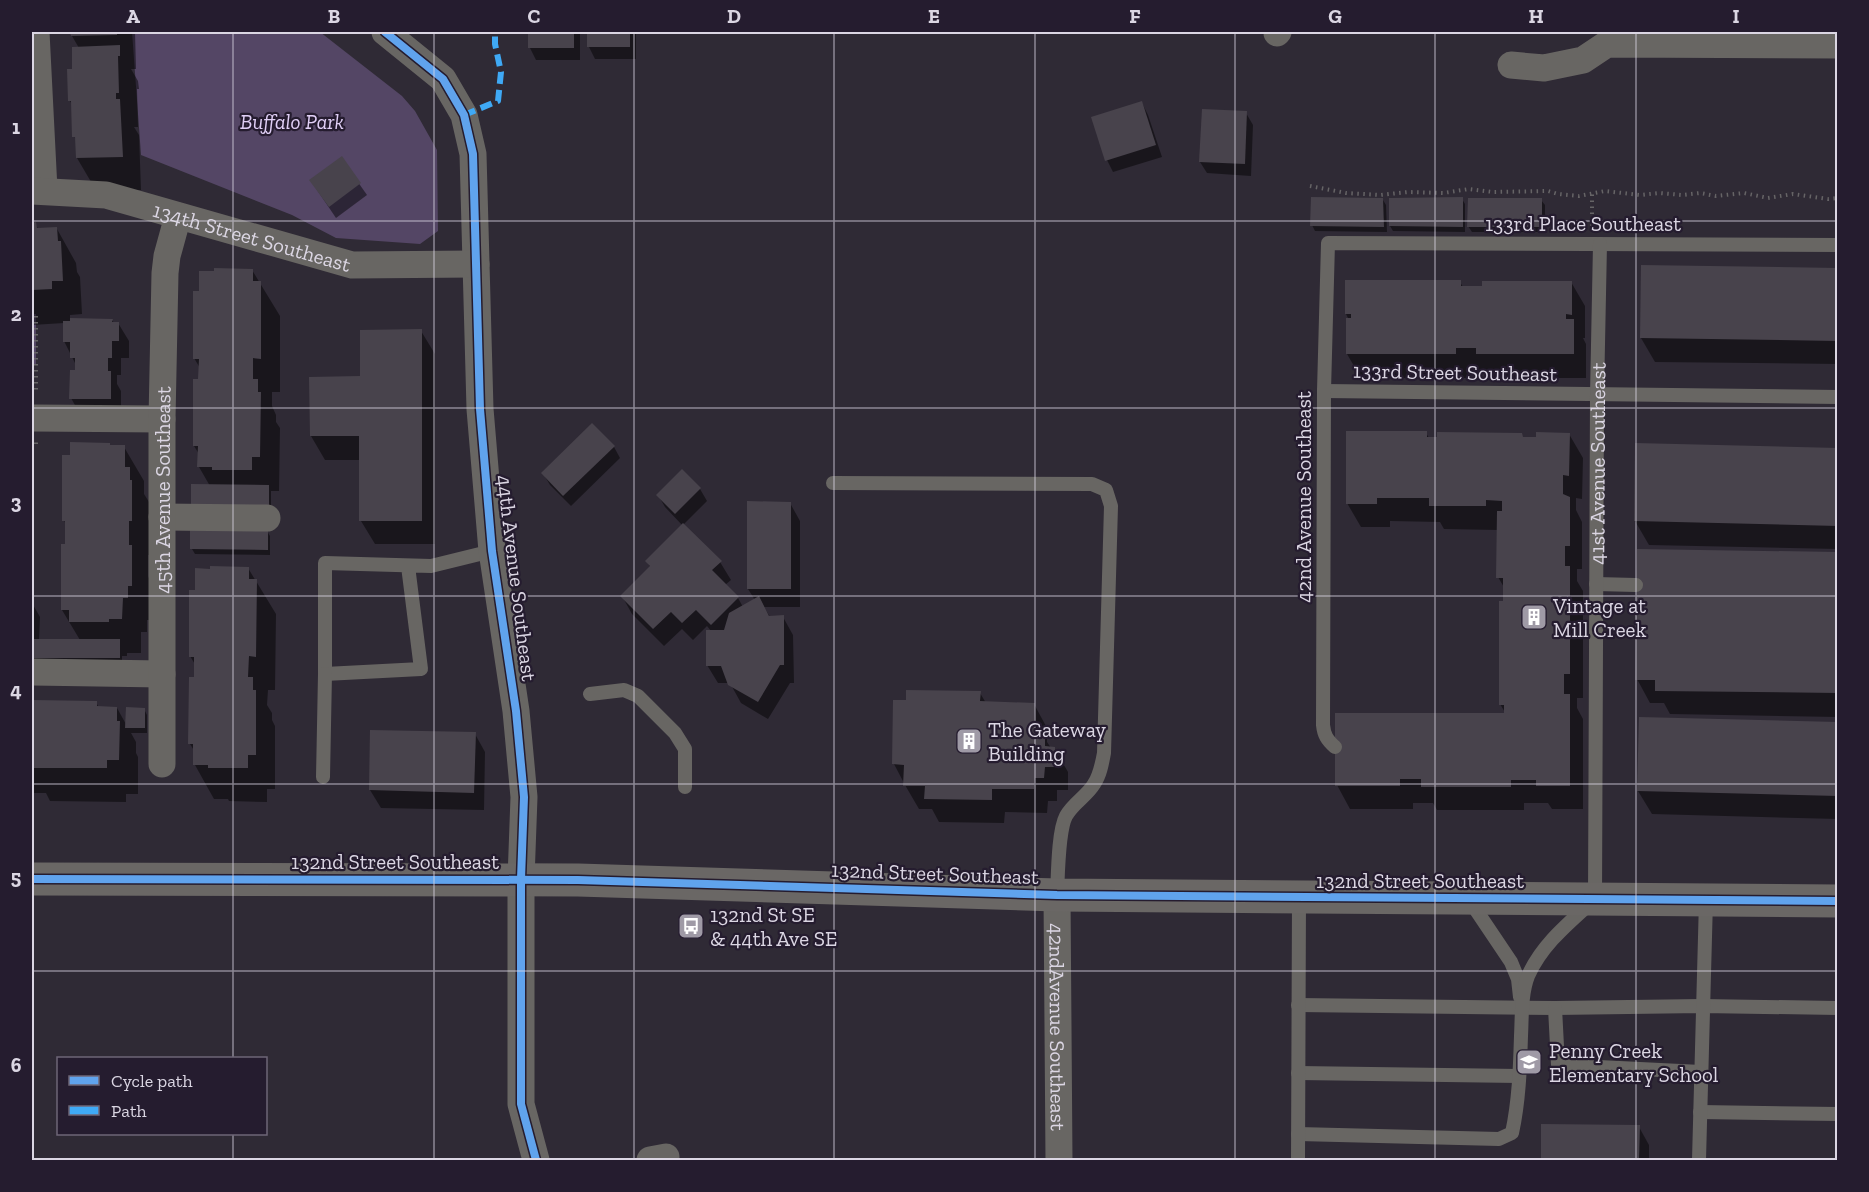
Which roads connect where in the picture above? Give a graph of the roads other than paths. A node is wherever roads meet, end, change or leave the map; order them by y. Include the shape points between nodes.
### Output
1 (36, 32) edge
2 (385, 32) edge
3 (1605, 38) edge
4 (1838, 45) edge
5 (1511, 65) dead end
6 (38, 190) edge
7 (178, 216) junction
8 (1328, 243) joint
9 (1600, 244) junction
10 (1838, 245) edge
11 (476, 264) junction
12 (1324, 391) junction
13 (1598, 395) junction
14 (1838, 398) edge
15 (34, 411) edge
16 (162, 419) junction
17 (833, 483) dead end
18 (162, 517) junction
19 (267, 518) dead end
20 (492, 551) junction
21 (408, 566) junction
22 (1596, 584) junction
23 (1636, 585) dead end
24 (32, 672) edge
25 (162, 674) junction
26 (325, 674) junction
27 (590, 694) dead end
28 (1335, 747) dead end
29 (162, 764) dead end
30 (323, 777) dead end
31 (685, 787) dead end
32 (32, 879) edge
33 (521, 879) junction
34 (1057, 895) junction
35 (1467, 897) junction
36 (1299, 898) junction
37 (1594, 899) junction
38 (1706, 900) junction
39 (1838, 901) edge
40 (1298, 1005) junction
41 (1702, 1006) junction
42 (1522, 1008) junction
43 (1555, 1008) junction
44 (1838, 1008) edge
45 (1701, 1072) junction
46 (1298, 1073) junction
47 (1520, 1076) junction
48 (1700, 1112) junction
49 (1838, 1114) edge
50 (1298, 1134) junction
51 (536, 1161) edge
52 (1059, 1161) edge
53 (1298, 1161) edge
54 (1699, 1161) edge

1 - 6 street
2 - 11 street, 44th Avenue Southeast via 443,79 464,114 473,154
3 - 4 street
3 - 5 street via 1583,60 1544,68
6 - 7 street, 134th Street Southeast via 106,195
7 - 11 street, 134th Street Southeast via 352,266
7 - 16 street, 45th Avenue Southeast via 165,273
8 - 9 lane, 133rd Place Southeast
8 - 12 lane, 42nd Avenue Southeast
9 - 10 lane, 133rd Place Southeast
9 - 13 lane, 41st Avenue Southeast
11 - 20 street, 44th Avenue Southeast via 480,409
12 - 13 lane, 133rd Street Southeast
12 - 28 lane, 42nd Avenue Southeast via 1323,724 1324,734
13 - 14 lane, 133rd Street Southeast
13 - 22 lane, 41st Avenue Southeast
15 - 16 street
16 - 18 street, 45th Avenue Southeast
17 - 34 lane via 1092,484 1106,490 1111,506 1104,753 1093,785 1065,817
18 - 19 street
18 - 25 street, 45th Avenue Southeast
20 - 21 lane via 431,566
20 - 33 street, 44th Avenue Southeast via 516,711 524,797
21 - 26 lane via 325,563
21 - 26 lane via 421,669
22 - 23 lane
22 - 37 lane, 41st Avenue Southeast
24 - 25 street
25 - 29 street, 45th Avenue Southeast
26 - 30 lane
27 - 31 lane via 624,690 638,696 675,733 685,749
32 - 33 main road, 132nd Street Southeast
33 - 34 main road, 132nd Street Southeast
33 - 51 street, 44th Avenue Southeast via 521,1104
34 - 36 main road, 132nd Street Southeast
34 - 52 street, 42ndAvenue Southeast
35 - 36 main road, 132nd Street Southeast
35 - 37 main road, 132nd Street Southeast
35 - 42 lane via 1511,962
36 - 40 lane
37 - 38 main road, 132nd Street Southeast
37 - 42 lane via 1545,947 1528,976
38 - 39 main road, 132nd Street Southeast
38 - 41 lane
40 - 42 lane
40 - 46 lane
41 - 43 lane
41 - 44 lane
41 - 45 lane
42 - 43 lane
42 - 47 lane
43 - 45 lane via 1558,1065
45 - 48 lane
46 - 47 lane
46 - 50 lane
47 - 50 lane via 1512,1133 1499,1139
48 - 49 lane
48 - 54 lane
50 - 53 lane

